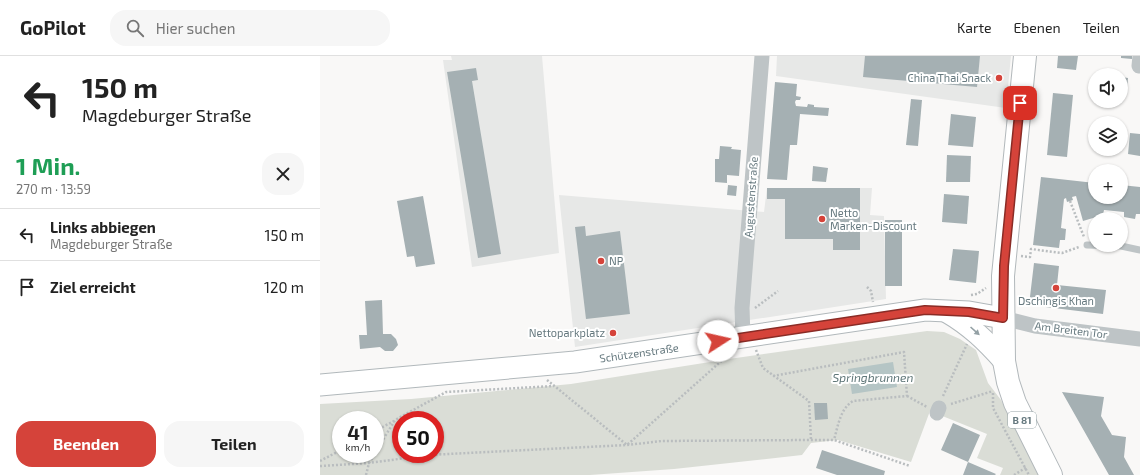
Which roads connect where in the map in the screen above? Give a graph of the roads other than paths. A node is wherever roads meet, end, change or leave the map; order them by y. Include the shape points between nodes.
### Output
1 (762, 56) edge
2 (1025, 56) edge
3 (1087, 245) road end
4 (1140, 250) edge
5 (943, 310) junction
6 (1003, 318) junction
7 (1140, 339) edge
8 (745, 347) junction
9 (1004, 361) junction
10 (320, 385) edge
11 (1051, 475) edge

1 - 8 street, Augustenstraße via 742,311
2 - 6 main road, B 81 via 1005,257
3 - 4 lane via 1122,246
5 - 6 main road, Schützenstraße via 981,313
5 - 8 main road, Schützenstraße via 907,312
5 -> 9 main road via 966,323
6 - 7 street, Am Breiten Tor via 1035,326
6 - 9 main road, B 81
8 - 10 main road, Schützenstraße
9 - 11 main road, B 81 via 1008,382 1023,423

